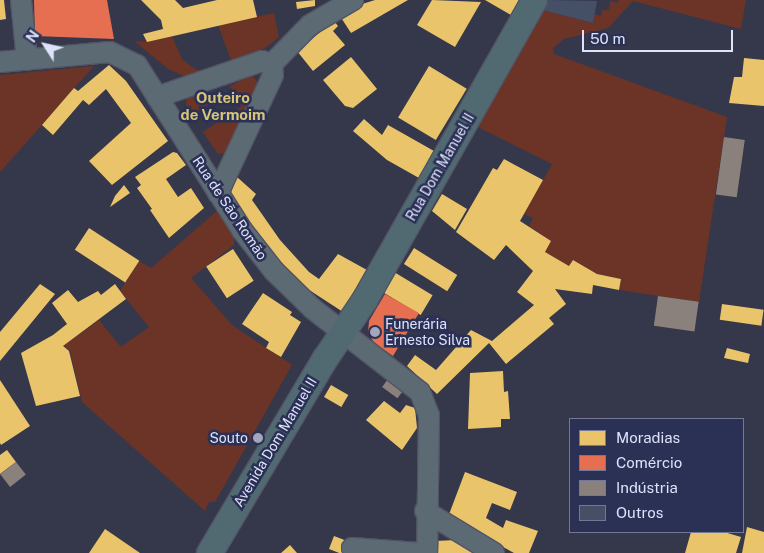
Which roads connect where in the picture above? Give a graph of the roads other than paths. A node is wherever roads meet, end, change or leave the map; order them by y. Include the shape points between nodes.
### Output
1 (21, 0) edge
2 (353, 0) edge
3 (534, 0) edge
4 (27, 60) junction
5 (0, 62) edge
6 (272, 64) junction
7 (157, 97) junction
8 (218, 193) junction
9 (343, 333) junction
10 (425, 511) junction
11 (352, 548) dead end
12 (209, 553) edge
13 (420, 553) edge
14 (427, 553) edge
15 (494, 553) edge

1 - 4 street
2 - 6 street via 310,25
3 - 9 main road, Rua Dom Manuel II
4 - 5 street, Rua de São Romão
4 - 7 street, Rua de São Romão via 110,52 137,65
6 - 7 street via 262,61
6 - 8 street via 272,74
7 - 8 street, Rua de São Romão
8 - 9 street, Rua de São Romão via 274,271 313,310
9 - 10 street, Rua de São Romão via 413,384 424,398 429,422
9 - 12 main road, Avenida Dom Manuel II
10 - 14 street, Rua de São Romão
10 - 15 street
11 - 13 street

